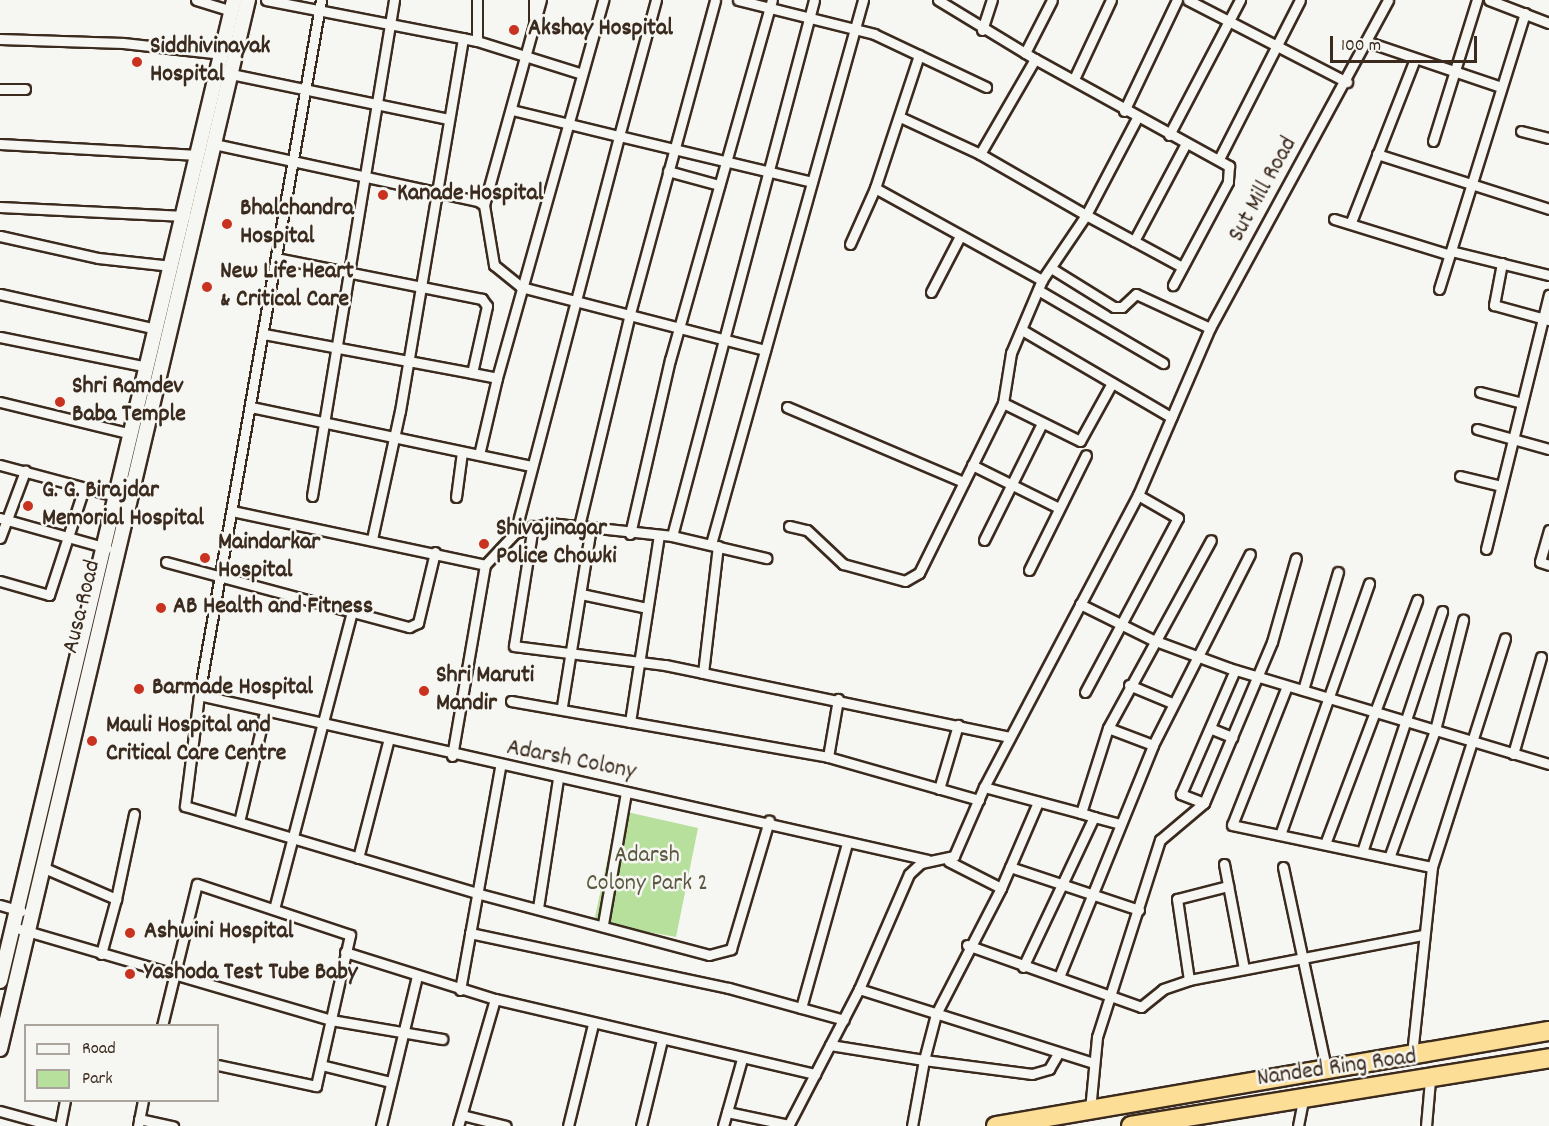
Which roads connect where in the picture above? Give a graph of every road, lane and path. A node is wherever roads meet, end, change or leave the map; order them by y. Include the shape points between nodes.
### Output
1 (196, 0) edge
2 (249, 0) edge
3 (266, 0) edge
4 (321, 0) edge
5 (394, 0) edge
6 (477, 0) edge
7 (534, 0) edge
8 (541, 0) edge
9 (603, 0) edge
10 (656, 0) edge
11 (715, 0) edge
12 (738, 0) edge
13 (814, 0) edge
14 (862, 0) edge
15 (938, 0) edge
16 (992, 0) edge
17 (1052, 0) edge
18 (1111, 0) edge
19 (1177, 0) edge
20 (1188, 0) edge
21 (1240, 0) edge
22 (1300, 0) edge
23 (1388, 0) edge
24 (1477, 0) edge
25 (1489, 0) edge
26 (771, 4) edge
27 (233, 5) edge
28 (319, 13) junction
29 (1525, 13) junction
30 (809, 17) junction
31 (1228, 21) junction
32 (1549, 22) edge
33 (390, 24) junction
34 (854, 29) junction
35 (982, 30) junction
36 (535, 32) junction
37 (463, 38) junction
38 (0, 39) edge
39 (477, 41) junction
40 (1368, 42) junction
41 (1279, 47) junction
42 (1025, 53) junction
43 (222, 54) junction
44 (527, 56) junction
45 (919, 56) junction
46 (1035, 58) junction
47 (1415, 59) junction
48 (1453, 73) junction
49 (231, 74) junction
50 (582, 74) junction
51 (1074, 79) junction
52 (1347, 82) junction
53 (986, 87) dead end
54 (1501, 87) junction
55 (0, 88) edge
56 (25, 89) dead end
57 (306, 93) junction
58 (378, 101) junction
59 (512, 110) junction
60 (1124, 111) junction
61 (900, 117) junction
62 (1137, 118) junction
63 (448, 119) junction
64 (567, 127) junction
65 (1521, 131) dead end
66 (1169, 135) junction
67 (619, 136) junction
68 (1549, 138) edge
69 (1433, 141) dead end
70 (1186, 143) junction
71 (0, 144) edge
72 (214, 144) junction
73 (674, 153) junction
74 (980, 154) junction
75 (1377, 154) junction
76 (198, 155) junction
77 (1219, 159) junction
78 (725, 161) junction
79 (294, 162) junction
80 (668, 171) junction
81 (769, 171) junction
82 (362, 180) junction
83 (812, 182) junction
84 (719, 185) junction
85 (875, 188) junction
86 (1469, 188) junction
87 (435, 192) junction
88 (484, 205) junction
89 (0, 207) edge
90 (1549, 209) edge
91 (1086, 215) junction
92 (185, 216) junction
93 (1334, 219) dead end
94 (1351, 222) junction
95 (0, 236) edge
96 (960, 236) junction
97 (1134, 241) junction
98 (850, 244) dead end
99 (1451, 253) junction
100 (277, 258) junction
101 (1502, 263) junction
102 (171, 266) junction
103 (1182, 267) junction
104 (1051, 268) junction
105 (1549, 274) edge
106 (348, 276) junction
107 (1042, 280) junction
108 (1173, 285) dead end
109 (521, 287) junction
110 (1439, 288) dead end
111 (420, 290) junction
112 (1038, 290) junction
113 (931, 292) dead end
114 (0, 294) edge
115 (1549, 295) edge
116 (572, 303) junction
117 (628, 317) junction
118 (1546, 320) edge
119 (1210, 328) junction
120 (157, 329) junction
121 (679, 329) junction
122 (1022, 330) junction
123 (264, 334) junction
124 (0, 337) edge
125 (724, 340) junction
126 (336, 350) junction
127 (765, 350) junction
128 (408, 363) junction
129 (1163, 363) dead end
130 (147, 367) junction
131 (472, 373) junction
132 (497, 378) junction
133 (1112, 383) junction
134 (1480, 392) dead end
135 (0, 402) edge
136 (1003, 403) junction
137 (1522, 403) junction
138 (251, 407) junction
139 (787, 407) dead end
140 (1172, 417) junction
141 (324, 423) junction
142 (1042, 423) junction
143 (1477, 429) dead end
144 (131, 434) junction
145 (394, 437) junction
146 (1513, 439) junction
147 (1549, 449) edge
148 (462, 452) junction
149 (479, 455) junction
150 (1086, 455) dead end
151 (0, 465) edge
152 (972, 465) junction
153 (530, 466) junction
154 (25, 471) junction
155 (1460, 476) dead end
156 (964, 482) junction
157 (1014, 485) junction
158 (1501, 486) junction
159 (84, 488) junction
160 (1138, 495) junction
161 (116, 496) junction
162 (312, 496) dead end
163 (456, 497) dead end
164 (1059, 508) junction
165 (232, 511) junction
166 (3, 519) edge
167 (579, 525) junction
168 (789, 525) dead end
169 (533, 526) junction
170 (591, 527) junction
171 (1549, 530) edge
172 (515, 532) junction
173 (630, 534) junction
174 (659, 536) junction
175 (672, 536) junction
176 (0, 538) edge
177 (372, 539) junction
178 (70, 540) junction
179 (984, 540) dead end
180 (1211, 540) dead end
181 (715, 545) junction
182 (105, 548) junction
183 (1486, 549) dead end
184 (119, 552) junction
185 (435, 552) junction
186 (1250, 554) dead end
187 (766, 558) dead end
188 (1296, 558) dead end
189 (166, 562) dead end
190 (485, 565) junction
191 (1549, 565) edge
192 (1029, 570) dead end
193 (1338, 572) dead end
194 (220, 579) junction
195 (0, 581) edge
196 (1369, 583) dead end
197 (581, 594) junction
198 (1417, 600) dead end
199 (1080, 604) junction
200 (647, 608) junction
201 (1442, 611) dead end
202 (352, 612) junction
203 (1464, 620) dead end
204 (1120, 626) junction
205 (1505, 638) dead end
206 (1153, 640) junction
207 (572, 649) junction
208 (1195, 656) junction
209 (1541, 657) dead end
210 (638, 661) junction
211 (1235, 670) junction
212 (703, 673) junction
213 (1257, 677) junction
214 (1129, 685) junction
215 (1287, 686) junction
216 (1303, 690) junction
217 (1085, 692) dead end
218 (199, 695) junction
219 (1331, 698) junction
220 (838, 699) junction
221 (511, 701) dead end
222 (1172, 703) junction
223 (562, 706) junction
224 (1373, 711) junction
225 (265, 712) junction
226 (1405, 720) junction
227 (630, 722) junction
228 (958, 725) junction
229 (324, 726) junction
230 (1107, 728) junction
231 (1212, 729) junction
232 (1435, 730) junction
233 (1010, 736) junction
234 (1232, 737) junction
235 (388, 742) junction
236 (1474, 742) junction
237 (1153, 745) junction
238 (1513, 753) junction
239 (453, 756) junction
240 (828, 757) junction
241 (1549, 764) edge
242 (500, 767) junction
243 (558, 779) junction
244 (984, 787) junction
245 (939, 789) junction
246 (627, 792) junction
247 (979, 800) junction
248 (1038, 802) junction
249 (1204, 803) junction
250 (1081, 813) junction
251 (134, 814) dead end
252 (1094, 817) junction
253 (769, 821) junction
254 (239, 822) junction
255 (1120, 824) junction
256 (1280, 835) junction
257 (292, 838) junction
258 (848, 843) junction
259 (1325, 844) junction
260 (1362, 852) junction
261 (358, 858) junction
262 (1389, 858) junction
263 (948, 861) junction
264 (937, 862) junction
265 (1224, 864) dead end
266 (42, 867) junction
267 (1010, 867) junction
268 (1283, 867) dead end
269 (1432, 867) junction
270 (1060, 886) junction
271 (1228, 886) junction
272 (1002, 888) junction
273 (476, 893) junction
274 (1091, 897) junction
275 (116, 899) junction
276 (0, 905) edge
277 (538, 908) junction
278 (17, 909) junction
279 (274, 909) junction
280 (1138, 910) junction
281 (31, 914) junction
282 (603, 924) junction
283 (13, 927) junction
284 (27, 932) junction
285 (470, 933) junction
286 (1423, 935) junction
287 (967, 945) junction
288 (345, 952) junction
289 (101, 954) junction
290 (1302, 958) junction
291 (1023, 967) junction
292 (1244, 969) junction
293 (175, 972) junction
294 (417, 976) junction
295 (1059, 977) junction
296 (1189, 980) junction
297 (0, 981) edge
298 (860, 989) junction
299 (460, 990) junction
300 (1110, 994) junction
301 (495, 999) junction
302 (801, 1008) junction
303 (936, 1014) junction
304 (331, 1020) junction
305 (844, 1020) junction
306 (162, 1024) edge
307 (593, 1024) junction
308 (1549, 1031) edge
309 (402, 1033) junction
310 (442, 1040) dead end
311 (662, 1040) junction
312 (830, 1045) junction
313 (0, 1049) edge
314 (1412, 1053) junction
315 (1057, 1055) junction
316 (1549, 1058) edge
317 (742, 1059) junction
318 (924, 1060) junction
319 (1093, 1064) junction
320 (219, 1065) edge
321 (321, 1065) junction
322 (1326, 1068) junction
323 (815, 1074) junction
324 (1430, 1080) junction
325 (391, 1082) junction
326 (1304, 1095) junction
327 (65, 1102) edge
328 (143, 1102) edge
329 (1090, 1110) junction
330 (0, 1111) edge
331 (727, 1112) junction
332 (462, 1115) junction
333 (138, 1122) edge
334 (789, 1125) edge
335 (54, 1126) edge
336 (60, 1126) edge
337 (173, 1126) edge
338 (381, 1126) edge
339 (458, 1126) edge
340 (506, 1126) edge
341 (568, 1126) edge
342 (641, 1126) edge
343 (723, 1126) edge
344 (912, 1126) edge
345 (996, 1126) edge
346 (1131, 1126) edge
347 (1298, 1126) edge
348 (1426, 1126) edge

1 - 27 street
2 - 49 main road, Ausa Road
3 - 28 street
4 - 28 street
5 - 33 street
6 - 39 street
7 - 36 street
8 - 36 street
9 - 50 street
10 - 67 street
11 - 73 street
12 - 26 street
13 - 30 street
14 - 34 street
15 - 35 street
16 - 35 street
17 - 42 street
18 - 51 street
19 - 60 street
20 - 31 street
21 - 31 street
22 - 41 street
23 - 40 street, Sut Mill Road
24 - 48 street
25 - 29 street
26 - 30 street
26 - 78 street
27 - 43 main road
28 - 33 street
28 - 57 street
29 - 32 street
29 - 54 street
30 - 34 street
30 - 81 street
31 - 41 street
31 - 66 street
33 - 37 street
33 - 58 street
34 - 45 street
34 - 83 street
35 - 42 street
36 - 44 street
37 - 39 street
37 - 63 street
38 - 43 street via 123,43
39 - 44 street
40 - 47 street
40 - 52 street, Sut Mill Road
41 - 52 street
41 - 77 street
42 - 46 street
43 - 76 main road
44 - 50 street
44 - 59 street
45 - 53 street
45 - 61 street
46 - 51 street
46 - 74 street
47 - 48 street
47 - 75 street
48 - 54 street
48 - 69 street
49 - 57 street
49 - 72 main road, Ausa Road
50 - 64 street
51 - 60 street
52 - 119 street, Sut Mill Road
54 - 86 street
55 - 56 street
57 - 58 street
57 - 79 street
58 - 63 street
58 - 82 street
59 - 64 street
59 - 88 street
60 - 62 street
61 - 74 street
61 - 85 street
62 - 66 street
62 - 91 street
63 - 87 street
64 - 67 street
64 - 109 street
65 - 68 street
66 - 70 street
67 - 73 street
67 - 116 street
70 - 77 street
70 - 97 street
71 - 76 street
72 - 79 street
72 - 184 main road, Ausa Road
73 - 78 street
73 - 80 street
74 - 91 street
75 - 86 street
75 - 94 street
76 - 92 main road
77 - 103 street via 1231,170 1228,182
78 - 81 street
78 - 84 street
79 - 82 street
79 - 100 street
80 - 84 street
80 - 117 street
81 - 83 street
81 - 125 street
82 - 87 street
82 - 106 street
83 - 127 street
84 - 121 street
85 - 96 street
85 - 98 street
86 - 90 street
86 - 99 street
87 - 88 street
87 - 111 street
88 - 109 street via 494,266
89 - 92 street
91 - 97 street
91 - 104 street
92 - 102 main road
93 - 94 street
94 - 99 street
95 - 102 street via 98,258
96 - 107 street
96 - 113 street
97 - 103 street
99 - 101 street
99 - 110 street
100 - 106 street
100 - 123 street
101 - 105 street
101 - 118 street via 1494,305
102 - 120 main road
103 - 108 street
104 - 107 street
104 - 119 street via 1114,307 1122,307 1136,294
106 - 111 street
106 - 126 street
107 - 112 street
109 - 116 street
109 - 132 street
111 - 128 street
111 - 131 street via 482,299 487,306
112 - 122 street
112 - 129 street
114 - 120 street
115 - 118 street
116 - 117 street
116 - 153 street
117 - 121 street
117 - 167 street
118 - 137 street
119 - 140 street, Sut Mill Road
120 - 130 main road
121 - 125 street
121 - 173 street
122 - 133 street
122 - 136 street via 1011,353
123 - 126 street
123 - 138 street
124 - 130 street
125 - 127 street
125 - 175 street
126 - 128 street
126 - 141 street
127 - 181 street
128 - 131 street
128 - 145 street
130 - 144 main road
131 - 132 street
132 - 149 street
133 - 140 street
133 - 142 street via 1082,440
134 - 137 street
135 - 144 street
136 - 142 street
136 - 152 street
137 - 146 street
138 - 141 street
138 - 165 street
139 - 156 street
140 - 160 street, Sut Mill Road
141 - 145 street
141 - 162 street
142 - 157 street
143 - 146 street
144 - 161 main road
145 - 148 street
145 - 177 street
146 - 147 street
146 - 158 street
148 - 149 street
148 - 163 street
149 - 153 street
150 - 164 street
151 - 154 street
152 - 156 street
152 - 157 street
153 - 172 street
154 - 159 street
154 - 166 street
155 - 158 street
156 - 168 street via 919,573 905,581 843,564 823,550 807,530
157 - 164 street
157 - 179 street
158 - 183 street
159 - 161 street
159 - 178 street
160 - 199 street, Sut Mill Road
160 - 204 street via 1178,518
161 - 182 main road
164 - 192 street
165 - 177 street
165 - 194 street
166 - 176 street
166 - 178 street
167 - 169 street
167 - 170 street
169 - 172 street
169 - 207 street via 514,646
170 - 173 street
170 - 197 street
171 - 191 street via 1540,562
172 - 190 street
173 - 174 street
174 - 175 street
174 - 200 street
175 - 181 street
177 - 185 street
178 - 182 street
178 - 195 street via 49,595
180 - 206 street
181 - 187 street
181 - 212 street
182 - 184 street
182 - 278 main road
184 - 266 main road, Ausa Road
185 - 190 street
185 - 202 street via 418,623 409,627
186 - 208 street
188 - 213 street
189 - 194 street
190 - 239 street
193 - 216 street
194 - 202 street
194 - 218 street
196 - 219 street
197 - 200 street
197 - 207 street
198 - 224 street
199 - 204 street
199 - 233 street, Sut Mill Road
200 - 210 street
201 - 226 street
202 - 229 street
203 - 232 street
204 - 206 street
204 - 217 street
205 - 236 street
206 - 208 street
206 - 214 street
207 - 210 street
207 - 223 street
208 - 211 street
208 - 222 street
209 - 238 street
210 - 212 street
210 - 227 street
211 - 213 street
211 - 231 street
212 - 220 street
213 - 215 street
213 - 234 street
214 - 222 street
214 - 230 street
215 - 216 street
215 - 256 street via 1232,825
216 - 219 street
218 - 225 street, Adarsh Colony
218 - 254 street via 185,806
219 - 224 street
219 - 256 street
220 - 228 street
220 - 240 street
221 - 223 street
222 - 237 street
223 - 227 street
224 - 226 street
224 - 259 street
225 - 229 street, Adarsh Colony
225 - 254 street
226 - 232 street
226 - 260 street
227 - 240 street
228 - 233 street
228 - 245 street
229 - 235 street, Adarsh Colony
229 - 257 street
230 - 237 street
230 - 250 street
231 - 234 street
231 - 249 street via 1181,794
232 - 236 street
232 - 262 street
233 - 244 street, Sut Mill Road
234 - 249 street
235 - 239 street, Adarsh Colony
235 - 261 street
236 - 238 street
236 - 269 street
237 - 255 street
238 - 241 street
239 - 242 street, Adarsh Colony
240 - 245 street
242 - 243 street, Adarsh Colony
242 - 273 street
243 - 246 street, Adarsh Colony
243 - 277 street
244 - 247 street, Sut Mill Road
244 - 248 street
245 - 247 street
246 - 253 street, Adarsh Colony
246 - 282 street
247 - 263 street, Sut Mill Road
248 - 250 street
248 - 267 street
249 - 280 street via 1160,840
250 - 252 street
251 - 275 street
252 - 255 street
252 - 270 street
253 - 258 street, Adarsh Colony
253 - 282 street via 725,953 709,955
254 - 257 street
255 - 274 street
256 - 259 street
257 - 261 street
257 - 279 street
258 - 264 street, Adarsh Colony
258 - 302 street
259 - 260 street
260 - 262 street
261 - 273 street
262 - 269 street
263 - 264 street
263 - 272 street
264 - 298 street via 921,863 909,874
265 - 271 street
266 - 275 street
266 - 281 main road, Ausa Road
267 - 270 street
267 - 272 street
268 - 290 street
269 - 286 street
270 - 274 street
270 - 291 street
271 - 292 street
271 - 296 street via 1177,898
272 - 287 street
273 - 277 street
273 - 285 street
274 - 280 street
274 - 295 street
275 - 289 street
276 - 278 street
277 - 282 street
278 - 281 street
278 - 283 main road
279 - 288 street via 350,935
279 - 293 street via 197,884
280 - 300 street
281 - 284 main road, Ausa Road
283 - 284 street
283 - 297 main road
284 - 289 street
284 - 313 main road, Ausa Road
285 - 299 street
285 - 302 street
286 - 290 street
286 - 314 street
287 - 291 street
287 - 303 street
288 - 294 street
288 - 304 street
289 - 293 street
290 - 292 street
290 - 322 street
291 - 295 street
292 - 296 street
293 - 304 street
293 - 306 street
294 - 299 street
294 - 309 street
295 - 300 street
296 - 300 street via 1163,989 1141,1007
298 - 303 street
298 - 305 street
299 - 301 street
300 - 319 street
301 - 307 street
301 - 332 street
302 - 305 street
303 - 315 street
303 - 318 street
304 - 309 street
304 - 321 street
305 - 312 street
307 - 311 street
307 - 341 street
308 - 314 highway
309 - 310 street
309 - 325 street
311 - 317 street
311 - 342 street
312 - 318 street
312 - 323 street
314 - 322 highway
315 - 318 street via 1049,1069 1032,1074
315 - 319 street
316 - 324 highway, Nanded Ring Road
317 - 323 street
317 - 331 street
318 - 344 street
319 - 329 street
320 - 321 street via 316,1086
321 - 325 street
322 - 329 highway
323 - 334 street
324 - 326 highway, Nanded Ring Road
324 - 348 street
325 - 338 street
326 - 346 highway, Nanded Ring Road
326 - 347 street
327 - 336 street
328 - 333 street
329 - 345 highway
330 - 335 street
331 - 334 street
331 - 343 street
332 - 339 street
332 - 340 street
333 - 337 street

